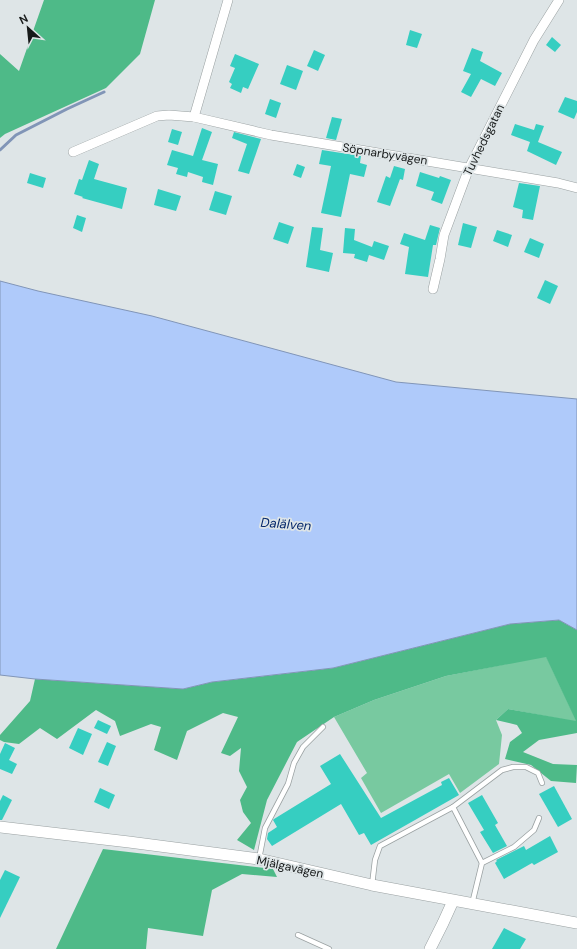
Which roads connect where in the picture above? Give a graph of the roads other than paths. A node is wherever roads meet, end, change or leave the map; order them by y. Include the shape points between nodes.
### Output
1 (228, 0) edge
2 (559, 0) edge
3 (194, 117) junction
4 (73, 152) dead end
5 (469, 168) junction
6 (577, 188) edge
7 (433, 289) dead end
8 (323, 727) dead end
9 (542, 783) dead end
10 (453, 807) junction
11 (539, 818) dead end
12 (0, 827) edge
13 (259, 859) junction
14 (482, 862) junction
15 (372, 885) junction
16 (453, 901) junction
17 (472, 904) junction
18 (577, 923) edge
19 (298, 935) dead end
20 (329, 949) edge
21 (430, 949) edge

1 - 3 street
2 - 5 street, Tuvhedsgatan via 534,40
3 - 4 street, Söpnarbyvägen via 157,116
3 - 5 street, Söpnarbyvägen via 271,135
5 - 6 street, Söpnarbyvägen
5 - 7 street, Tuvhedsgatan via 444,235
8 - 13 lane via 303,747 294,763 288,784 264,828
9 - 10 lane via 538,773 526,767 507,768
10 - 14 lane
10 - 15 lane via 380,846 375,860
11 - 14 lane via 534,830 514,847
12 - 13 street, Mjälgavägen
13 - 15 street, Mjälgavägen
14 - 17 lane
15 - 16 street, Mjälgavägen
16 - 17 street, Mjälgavägen
16 - 21 street
17 - 18 street, Mjälgavägen
19 - 20 lane

